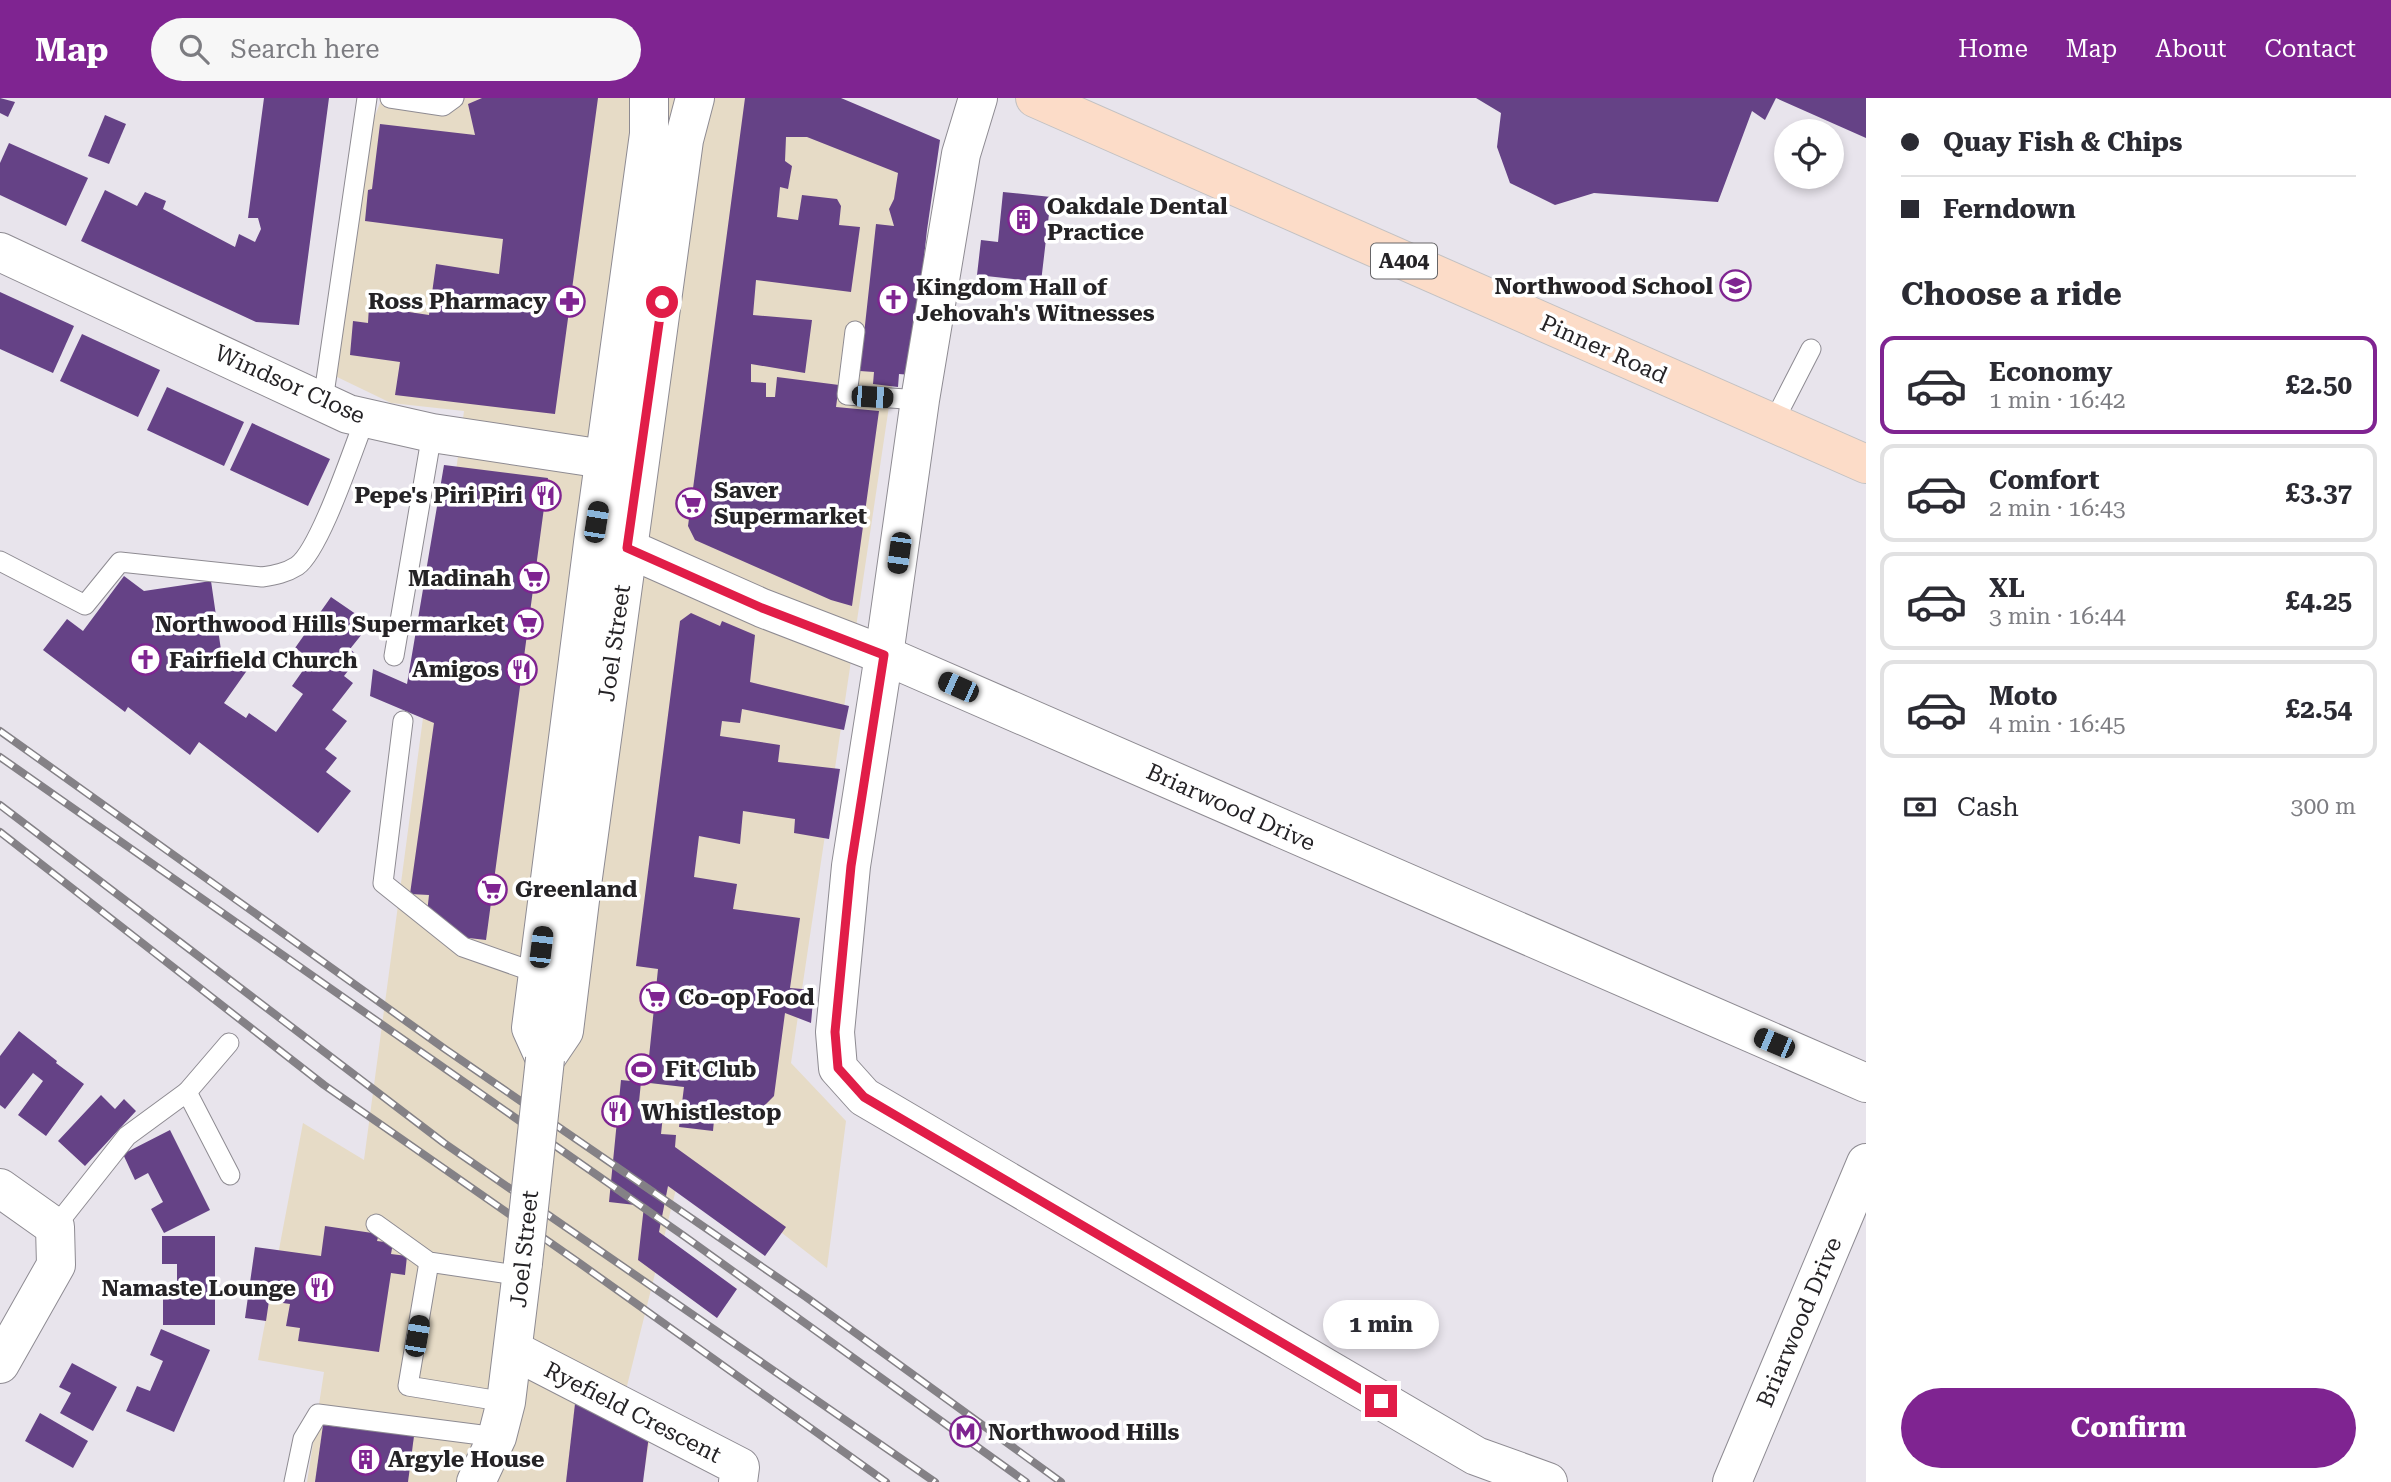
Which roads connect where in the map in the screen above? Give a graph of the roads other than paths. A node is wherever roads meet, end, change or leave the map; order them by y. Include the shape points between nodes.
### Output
1 (367, 98) edge
2 (390, 98) edge
3 (454, 98) edge
4 (649, 98) edge
5 (695, 98) edge
6 (978, 98) edge
7 (1035, 98) edge
8 (0, 252) edge
9 (855, 331) dead end
10 (1811, 349) dead end
11 (920, 400) junction
12 (323, 401) junction
13 (365, 419) junction
14 (1773, 424) junction
15 (432, 433) junction
16 (622, 462) junction
17 (1866, 464) edge
18 (610, 545) junction
19 (0, 561) edge
20 (884, 655) junction
21 (394, 656) dead end
22 (403, 721) dead end
23 (537, 972) junction
24 (229, 1043) dead end
25 (545, 1059) junction
26 (1866, 1083) edge
27 (187, 1092) junction
28 (1866, 1163) edge
29 (230, 1175) dead end
30 (0, 1188) edge
31 (376, 1224) dead end
32 (55, 1227) junction
33 (429, 1262) junction
34 (522, 1269) junction
35 (513, 1350) junction
36 (0, 1364) edge
37 (501, 1420) junction
38 (294, 1482) edge
39 (476, 1482) edge
40 (502, 1482) edge
41 (738, 1482) edge
42 (1548, 1482) edge
43 (1732, 1482) edge

1 - 12 lane
2 - 3 lane via 443,106
4 - 16 street, Joel Street
5 - 16 street, Joel Street
6 - 11 street via 961,154
7 - 14 main road, Pinner Road / A404
8 - 12 street, Windsor Close
9 - 11 lane via 847,395
10 - 14 lane
11 - 20 street
12 - 13 street, Windsor Close
13 - 15 street, Windsor Close
13 - 19 lane via 308,555 281,574 262,577 120,562 85,605
14 - 17 main road, Pinner Road / A404
15 - 16 street, Windsor Close
15 - 21 lane
16 - 18 street, Joel Street
18 - 20 street, Briarwood Drive
18 - 23 street, Joel Street
18 - 25 street, Joel Street via 581,892 564,1031
20 - 26 street, Briarwood Drive
20 - 42 street via 851,866 835,1032 838,1068 864,1097 1476,1456
22 - 23 lane via 383,883 463,947
23 - 25 street, Joel Street via 531,1028
24 - 27 lane
25 - 34 street, Joel Street, bridge
27 - 29 lane
27 - 32 lane via 127,1136
28 - 43 street, Briarwood Drive
30 - 32 street
31 - 33 lane
32 - 36 street via 56,1265
33 - 34 lane
33 - 37 lane via 408,1386
34 - 35 street, Joel Street
35 - 37 street, Joel Street
35 - 41 street, Ryefield Crescent via 740,1466
37 - 38 lane via 318,1415 303,1439
37 - 39 street, Joel Street
37 - 40 street, Joel Street

